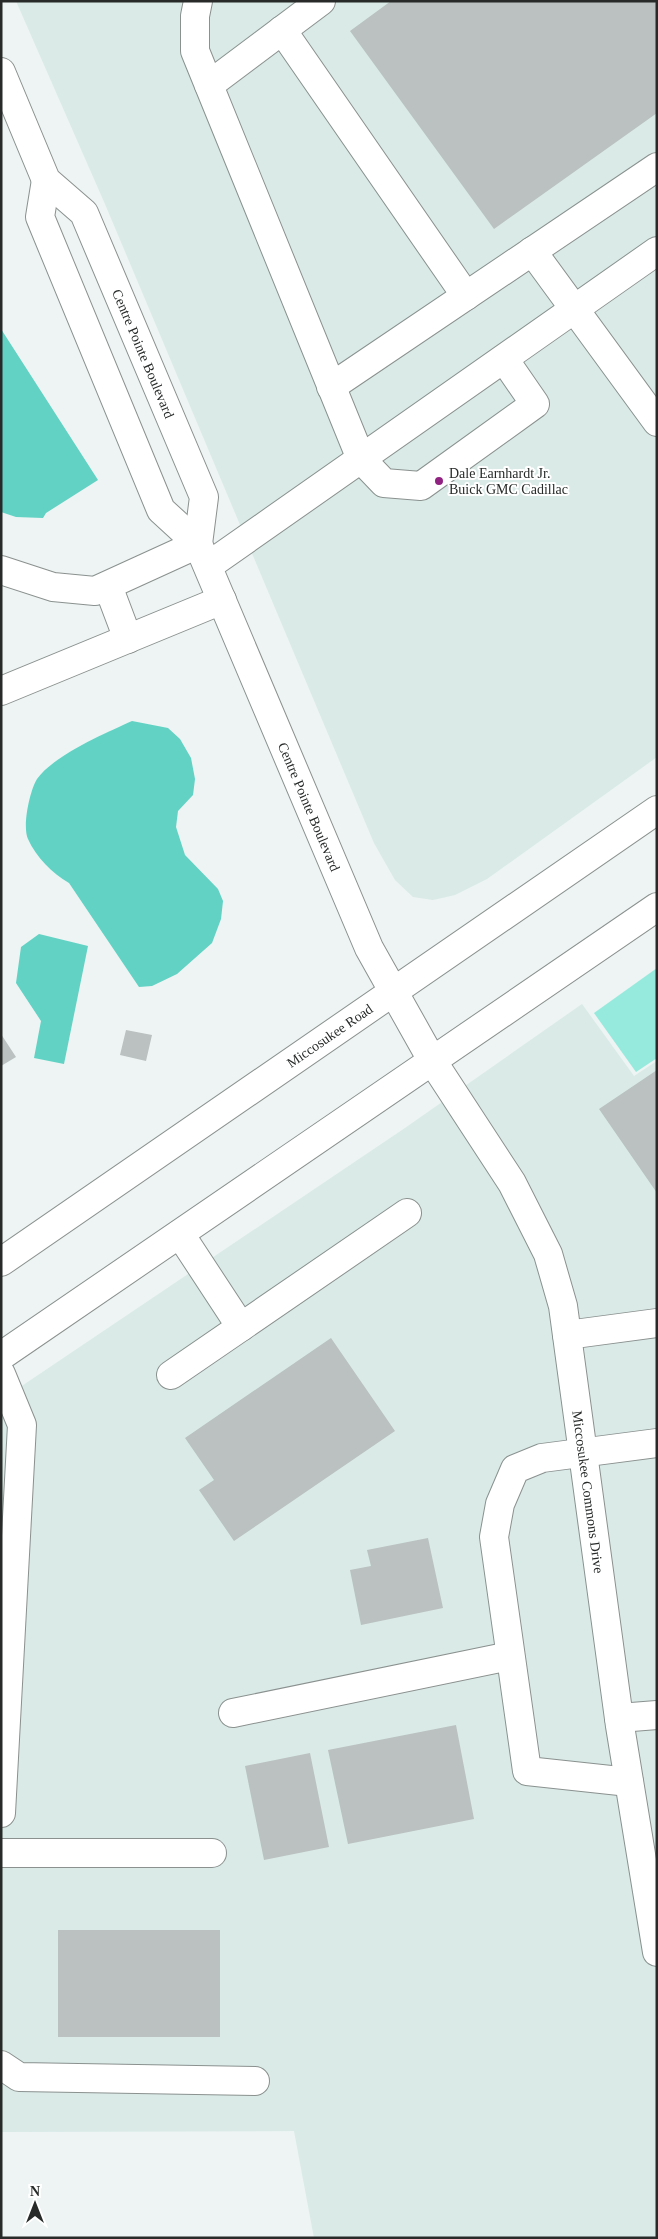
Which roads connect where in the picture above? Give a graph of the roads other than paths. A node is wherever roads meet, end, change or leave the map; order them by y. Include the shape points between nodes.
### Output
1 (198, 1) edge
2 (320, 1) edge
3 (282, 30) junction
4 (1, 72) edge
5 (209, 85) junction
6 (657, 167) edge
7 (46, 180) junction
8 (657, 251) edge
9 (532, 252) junction
10 (466, 296) junction
11 (574, 309) junction
12 (504, 359) junction
13 (331, 386) junction
14 (657, 422) edge
15 (361, 459) junction
16 (203, 555) junction
17 (1, 570) edge
18 (108, 586) junction
19 (222, 600) junction
20 (128, 639) junction
21 (1, 691) edge
22 (657, 810) edge
23 (657, 907) edge
24 (393, 992) junction
25 (433, 1062) junction
26 (406, 1213) dead end
27 (180, 1234) junction
28 (1, 1262) edge
29 (657, 1323) edge
30 (241, 1327) junction
31 (567, 1335) junction
32 (1, 1356) edge
33 (1, 1374) edge
34 (171, 1375) dead end
35 (657, 1443) edge
36 (582, 1452) junction
37 (510, 1656) junction
38 (233, 1713) dead end
39 (657, 1715) edge
40 (619, 1718) junction
41 (629, 1782) junction
42 (1, 1813) edge
43 (1, 1853) edge
44 (212, 1853) dead end
45 (657, 1952) edge
46 (1, 2065) edge
47 (255, 2081) dead end

1 - 5 street via 196,51
2 - 3 street
3 - 5 street
3 - 10 street
4 - 7 street, Centre Pointe Boulevard
5 - 13 street
6 - 9 street
7 - 16 street, Centre Pointe Boulevard via 40,217 161,510
7 - 16 street, Centre Pointe Boulevard via 84,213 204,497
8 - 11 street
9 - 10 street
9 - 11 street
10 - 13 street
11 - 12 street
11 - 14 street
12 - 15 street
12 - 15 street via 535,404 421,486 384,483
13 - 15 street
15 - 16 street
16 - 18 street
16 - 19 street, Centre Pointe Boulevard
17 - 18 street via 53,587 95,592
18 - 20 street
19 - 20 street
19 - 24 street, Centre Pointe Boulevard via 369,948
20 - 21 street
22 - 24 street, Miccosukee Road
23 - 25 street
24 - 25 street, Centre Pointe Boulevard
24 - 28 street, Miccosukee Road
25 - 27 street
25 - 31 street, Miccosukee Commons Drive via 512,1183 548,1254 563,1306
26 - 30 street
27 - 30 street
27 - 32 street
29 - 31 street
30 - 34 street
31 - 36 street, Miccosukee Commons Drive
33 - 42 street via 22,1425
35 - 36 street
36 - 37 street via 542,1458 515,1469 500,1504 494,1537
36 - 40 street, Miccosukee Commons Drive
37 - 38 street
37 - 41 street via 527,1771
39 - 40 street
40 - 41 street, Miccosukee Commons Drive
41 - 45 street, Miccosukee Commons Drive
43 - 44 street
46 - 47 street via 20,2077

